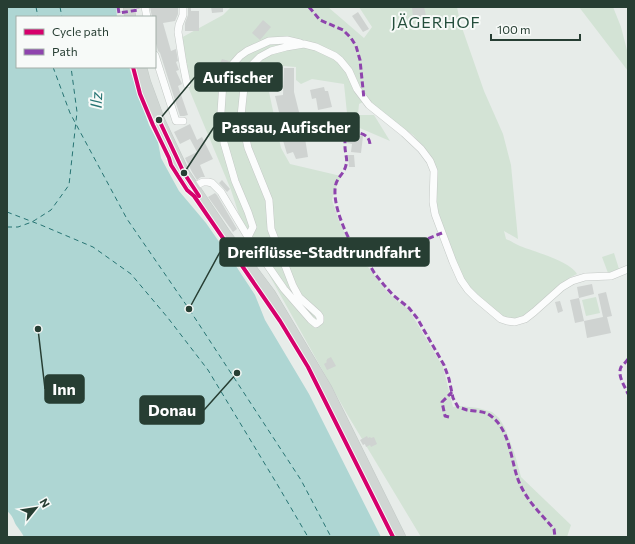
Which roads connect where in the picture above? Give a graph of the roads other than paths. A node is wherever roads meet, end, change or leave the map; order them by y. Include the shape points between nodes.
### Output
1 (183, 7) edge
2 (304, 44) junction
3 (156, 58) edge
4 (141, 68) edge
5 (187, 84) dead end
6 (183, 121) dead end
7 (193, 187) junction
8 (248, 237) junction
9 (628, 269) edge
10 (400, 537) edge

1 - 5 street via 178,32
2 - 8 street via 278,40 257,46 240,56 223,82 221,112 224,143 235,181 253,227
2 - 8 street via 271,51 260,57 252,66 244,87 241,116 248,148 269,200 271,229 284,264 295,292 321,319 318,323 311,320 291,298
2 - 9 street via 327,52 340,60 369,105 426,154 434,172 435,214 461,280 476,298 501,319 515,322 525,319 572,281 585,277 611,276
3 - 6 street via 176,121
4 - 7 main road via 158,120
7 - 8 street via 203,182 212,183 221,192
7 - 10 main road via 270,294 326,388

